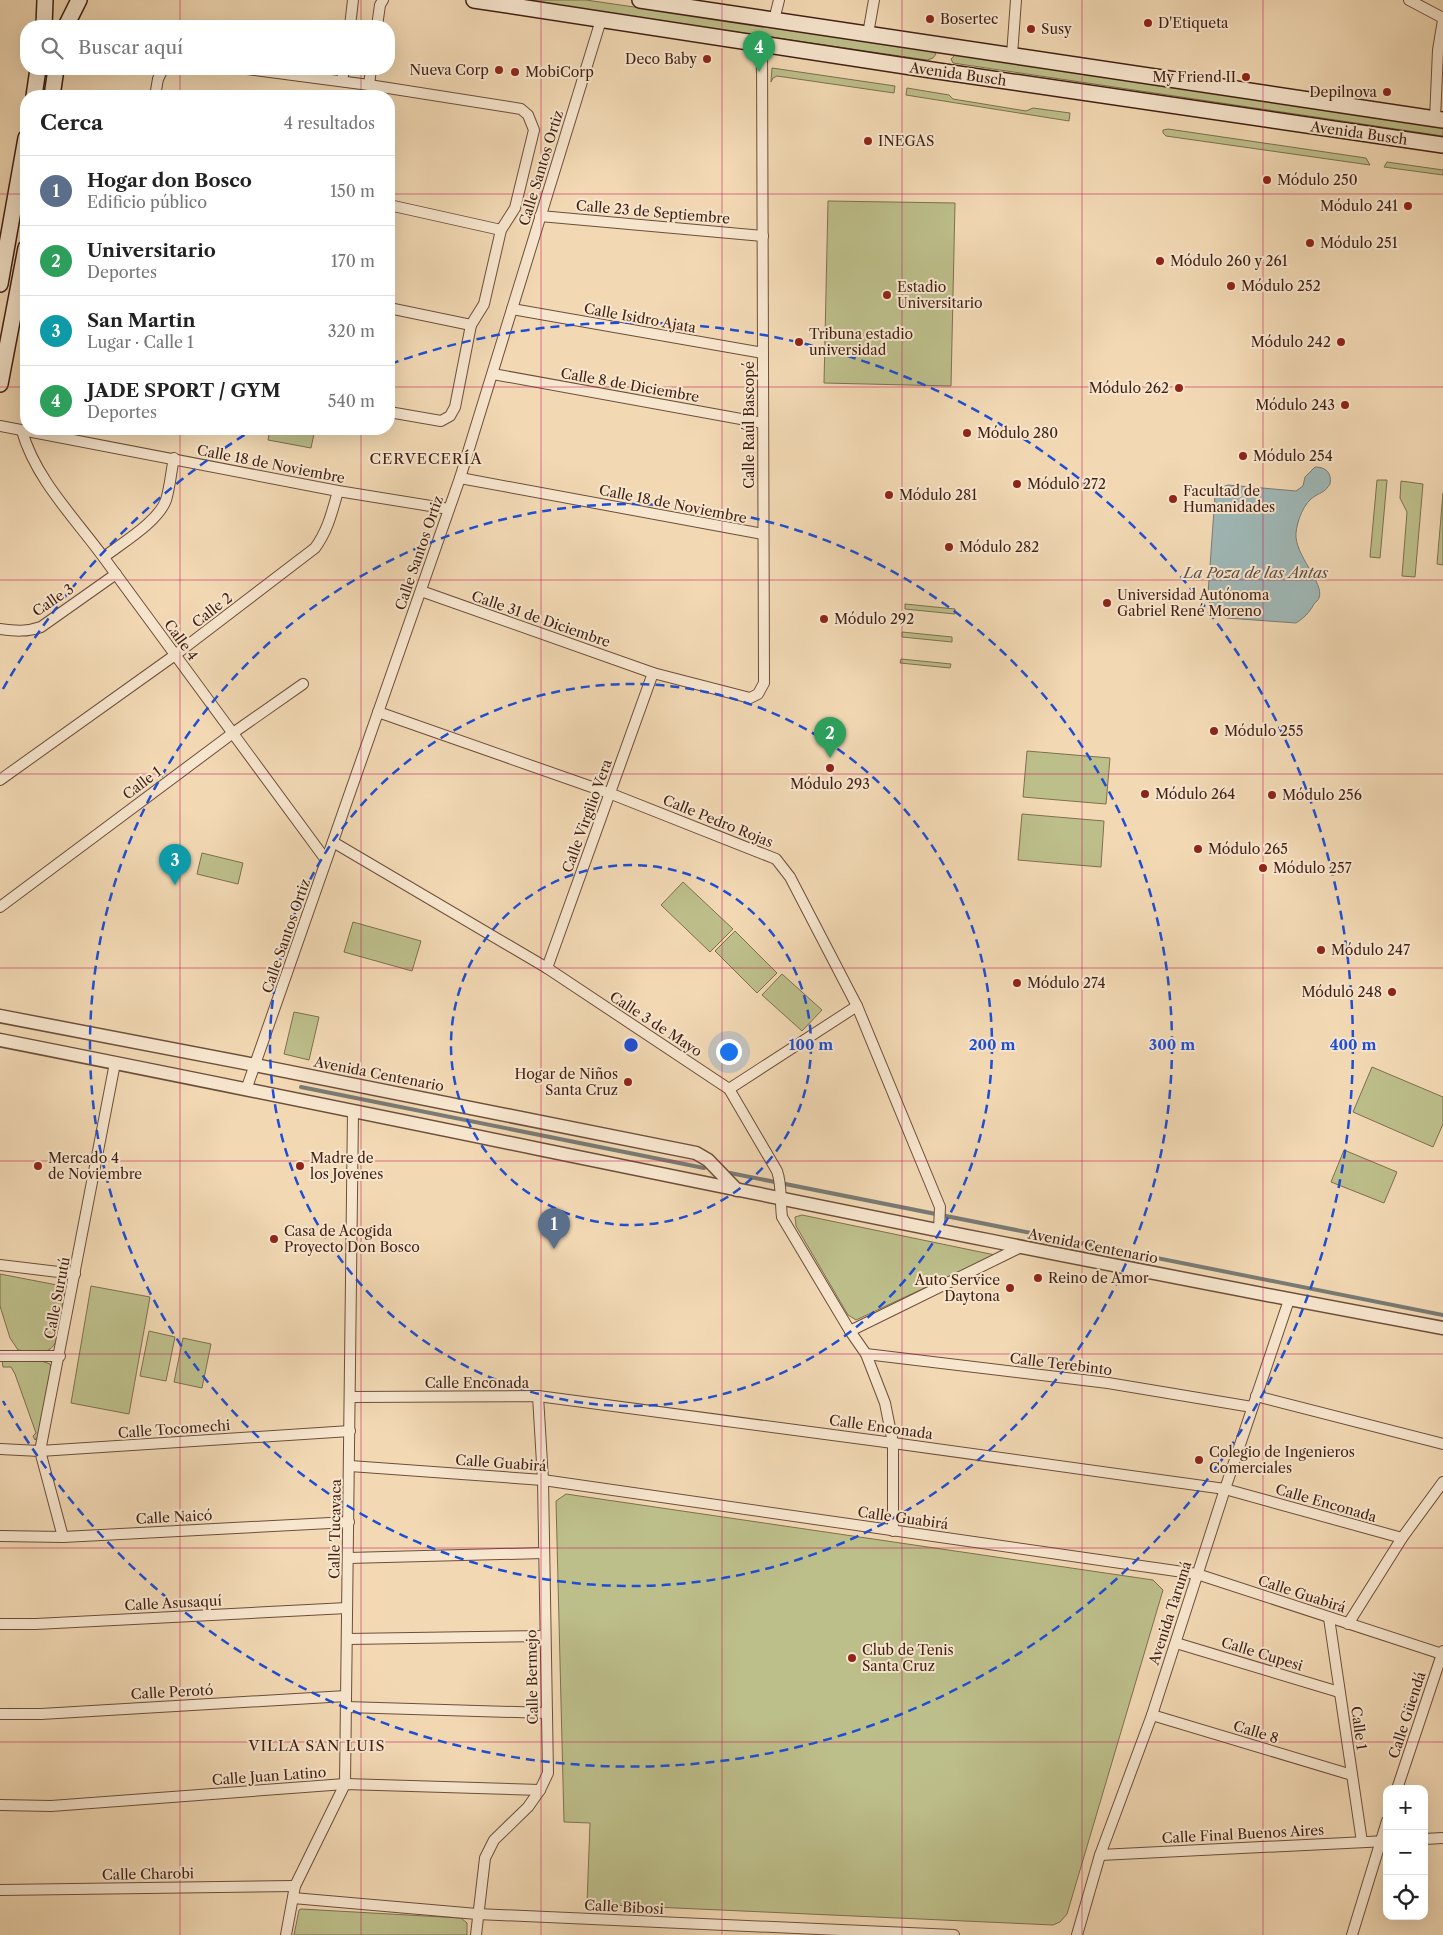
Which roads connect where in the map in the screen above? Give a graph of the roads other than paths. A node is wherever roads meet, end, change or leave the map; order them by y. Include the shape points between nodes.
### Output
1 (45, 0) edge
2 (80, 0) edge
3 (353, 0) edge
4 (383, 0) edge
5 (474, 0) edge
6 (640, 0) edge
7 (779, 0) edge
8 (874, 0) edge
9 (1016, 0) edge
10 (1410, 0) edge
11 (690, 4) edge
12 (1443, 19) edge
13 (44, 20) edge
14 (69, 20) edge
15 (351, 20) edge
16 (378, 20) edge
17 (601, 20) junction
18 (774, 20) junction
19 (868, 34) junction
20 (762, 44) junction
21 (942, 45) junction
22 (1012, 55) junction
23 (938, 71) junction
24 (37, 75) edge
25 (55, 75) edge
26 (160, 75) edge
27 (294, 75) edge
28 (343, 75) edge
29 (370, 75) edge
30 (342, 81) junction
31 (369, 85) junction
32 (35, 90) edge
33 (53, 90) edge
34 (156, 90) edge
35 (1439, 120) edge
36 (1443, 145) edge
37 (20, 169) edge
38 (395, 206) edge
39 (540, 216) junction
40 (501, 230) junction
41 (763, 236) junction
42 (2, 263) edge
43 (20, 272) edge
44 (0, 284) edge
45 (395, 309) edge
46 (512, 309) junction
47 (472, 324) junction
48 (5, 331) edge
49 (763, 353) junction
50 (493, 374) junction
51 (0, 384) edge
52 (395, 413) edge
53 (763, 423) junction
54 (0, 426) edge
55 (20, 431) edge
56 (23, 435) edge
57 (45, 435) edge
58 (174, 458) junction
59 (460, 478) junction
60 (338, 491) junction
61 (449, 509) junction
62 (763, 534) junction
63 (104, 557) junction
64 (116, 574) junction
65 (421, 591) junction
66 (0, 629) edge
67 (175, 655) junction
68 (653, 673) junction
69 (303, 684) dead end
70 (378, 712) junction
71 (233, 733) junction
72 (0, 780) edge
73 (610, 793) junction
74 (333, 842) junction
75 (326, 860) junction
76 (0, 906) edge
77 (547, 968) junction
78 (857, 1006) junction
79 (0, 1016) edge
80 (0, 1040) edge
81 (115, 1063) junction
82 (255, 1064) junction
83 (729, 1089) junction
84 (246, 1090) junction
85 (353, 1111) junction
86 (737, 1190) junction
87 (780, 1190) junction
88 (940, 1224) junction
89 (1021, 1247) junction
90 (0, 1265) edge
91 (75, 1274) junction
92 (1289, 1300) junction
93 (1443, 1328) edge
94 (850, 1330) junction
95 (866, 1354) junction
96 (0, 1356) edge
97 (60, 1356) junction
98 (538, 1396) junction
99 (1256, 1396) junction
100 (350, 1397) junction
101 (1252, 1408) junction
102 (350, 1431) junction
103 (893, 1443) junction
104 (1443, 1444) edge
105 (0, 1448) edge
106 (40, 1451) junction
107 (350, 1466) junction
108 (542, 1480) junction
109 (1443, 1482) edge
110 (1225, 1489) junction
111 (349, 1522) junction
112 (893, 1530) junction
113 (0, 1536) edge
114 (63, 1537) junction
115 (1402, 1538) junction
116 (544, 1553) junction
117 (348, 1558) junction
118 (1197, 1574) junction
119 (348, 1608) junction
120 (1328, 1618) junction
121 (0, 1624) edge
122 (1348, 1624) junction
123 (545, 1636) junction
124 (347, 1639) junction
125 (1176, 1642) junction
126 (1443, 1652) edge
127 (1340, 1692) junction
128 (346, 1696) junction
129 (346, 1707) junction
130 (547, 1713) junction
131 (0, 1714) edge
132 (1152, 1715) junction
133 (1352, 1775) junction
134 (345, 1784) junction
135 (1398, 1785) edge
136 (540, 1790) junction
137 (0, 1805) edge
138 (1443, 1838) edge
139 (1428, 1839) edge
140 (1383, 1841) edge
141 (1362, 1842) junction
142 (1100, 1855) junction
143 (295, 1886) junction
144 (0, 1890) edge
145 (293, 1898) junction
146 (477, 1914) junction
147 (286, 1935) edge
148 (476, 1935) edge
149 (954, 1935) edge
150 (1077, 1935) edge
151 (1352, 1935) edge

1 - 13 main road
2 - 14 main road
3 - 15 street
4 - 16 street
5 - 17 main road, Avenida Busch
6 - 11 main road, Avenida Busch
7 - 18 street
8 - 19 street
9 - 22 street
10 - 12 street
11 - 18 main road, Avenida Busch
12 - 35 street via 1438,50
17 - 20 main road, Avenida Busch
17 - 39 street, Calle Santos Ortiz
18 - 19 main road, Avenida Busch
19 - 21 main road, Avenida Busch
20 - 23 main road, Avenida Busch
20 - 41 street, Calle Raúl Bascopé
21 - 22 main road, Avenida Busch
21 - 23 main road
22 - 35 main road, Avenida Busch
23 - 36 main road, Avenida Busch
24 - 32 main road
25 - 33 main road
26 - 34 street
27 - 30 street
28 - 30 street
29 - 31 street
30 - 31 street
31 - 40 street via 521,109 528,116 534,130 524,173 515,208
37 - 42 main road
38 - 40 street
39 - 41 street, Calle 23 de Septiembre
39 - 46 street, Calle Santos Ortiz
40 - 47 street via 484,304
41 - 49 street, Calle Raúl Bascopé
42 - 44 main road
43 - 48 main road
45 - 47 street
46 - 49 street, Calle Isidro Ajata
46 - 50 street, Calle Santos Ortiz
47 - 52 street via 455,407 450,416 441,421
48 - 51 main road
49 - 53 street, Calle Raúl Bascopé
50 - 53 street, Calle 8 de Diciembre
50 - 59 street, Calle Santos Ortiz
53 - 62 street, Calle Raúl Bascopé
54 - 55 street, Calle 18 de Noviembre
56 - 63 street, Calle 4 via 26,446 55,495
57 - 58 street, Calle 18 de Noviembre
58 - 60 street, Calle 18 de Noviembre
58 - 63 street via 166,500 160,511 153,520
59 - 61 street, Calle Santos Ortiz
59 - 62 street, Calle 18 de Noviembre
60 - 61 street, Calle 18 de Noviembre
60 - 67 street, Calle 2 via 330,521 315,548
61 - 65 street, Calle Santos Ortiz
62 - 68 street, Calle Raúl Bascopé via 764,684 758,694 750,698
63 - 64 street, Calle 4
64 - 66 street, Calle 3 via 41,626 20,631
64 - 67 street, Calle 4
65 - 68 street, Calle 31 de Diciembre
65 - 70 street, Calle Santos Ortiz
67 - 71 street, Calle 4
67 - 72 street, Calle 2
68 - 73 street, Calle Virgilio Vera
69 - 71 street, Calle 1
70 - 73 street, Calle Pedro Rojas
70 - 74 street, Calle Santos Ortiz
71 - 75 street, Calle 4
71 - 76 street, Calle 1
73 - 77 street, Calle Virgilio Vera
73 - 78 street, Calle Pedro Rojas via 776,859 790,877
74 - 75 street, Calle Santos Ortiz
74 - 77 street, Calle 3 de Mayo
75 - 82 street, Calle Santos Ortiz
77 - 83 street, Calle 3 de Mayo
78 - 83 street
78 - 88 street, Calle Pedro Rojas via 940,1207
79 - 82 street, Avenida Centenario
80 - 81 street, Avenida Centenario
81 - 84 street, Avenida Centenario
81 - 91 street, Calle Surutú
82 - 84 street, Calle Santos Ortiz
82 - 86 street, Avenida Centenario via 696,1153 708,1160
83 - 87 street, Calle 3 de Mayo via 777,1171
84 - 85 street, Avenida Centenario
85 - 86 street, Avenida Centenario
85 - 100 street, Calle Tucavaca
86 - 87 street, Avenida Centenario
87 - 88 street, Avenida Centenario
87 - 94 street, Calle 3 de Mayo via 782,1216
88 - 89 street, Avenida Centenario
89 - 92 street, Avenida Centenario
89 - 94 street
90 - 91 street
91 - 97 street, Calle Surutú
92 - 93 street, Avenida Centenario
92 - 99 street, Avenida Tarumá
94 - 95 street, Calle 3 de Mayo
95 - 101 street, Calle Terebinto via 1108,1383
95 - 103 street, Calle 3 de Mayo via 885,1403
96 - 97 street
97 - 106 street, Calle Surutú
98 - 100 street, Calle Enconada
98 - 103 street, Calle Enconada
98 - 108 street, Calle Bermejo
99 - 101 street, Avenida Tarumá
99 - 104 street
100 - 102 street, Calle Tucavaca
101 - 110 street, Avenida Tarumá
102 - 106 street, Calle Tocomechi
102 - 107 street, Calle Tucavaca
103 - 110 street, Calle Enconada
103 - 112 street, Calle 3 de Mayo
105 - 106 street, Calle Tocomechi
106 - 114 street, Calle Surutú
107 - 108 street, Calle Guabirá
107 - 111 street, Calle Tucavaca
108 - 112 street, Calle Guabirá
108 - 116 street, Calle Bermejo
109 - 115 street
110 - 115 street, Calle Enconada
110 - 118 street, Avenida Tarumá
111 - 114 street, Calle Naicó
111 - 117 street, Calle Tucavaca
112 - 118 street, Calle Guabirá
113 - 114 street, Calle Naicó
115 - 122 street
116 - 117 street
116 - 123 street, Calle Bermejo
117 - 119 street, Calle Tucavaca
118 - 120 street, Calle Guabirá
118 - 125 street, Avenida Tarumá
119 - 121 street, Calle Asusaquí
119 - 124 street, Calle Tucavaca
120 - 122 street, Calle Guabirá
120 - 127 street, Calle 1
122 - 126 street, Calle Guabirá
123 - 124 street
123 - 130 street, Calle Bermejo
124 - 128 street, Calle Tucavaca
125 - 127 street, Calle Cupesi
125 - 132 street, Avenida Tarumá
126 - 135 street, Calle Güendá
127 - 133 street, Calle 1
128 - 129 street, Calle Tucavaca
128 - 131 street, Calle Perotó via 51,1714
129 - 130 street
129 - 134 street, Calle Tucavaca
130 - 136 street, Calle Bermejo via 548,1773
132 - 133 street, Calle 8
132 - 142 street, Avenida Tarumá
133 - 141 street, Calle 1
134 - 136 street, Calle Juan Latino
134 - 137 street, Calle Juan Latino via 51,1806
134 - 143 street, Calle Tucavaca
136 - 146 street, Calle Bermejo via 528,1807 494,1840 485,1858
138 - 139 street
140 - 141 street, Calle Final Buenos Aires
140 - 151 street
141 - 142 street, Calle Final Buenos Aires
142 - 150 street, Avenida Tarumá
143 - 144 street, Calle Charobi
143 - 145 street, Calle Tucavaca
145 - 146 street, Calle Bibosi
145 - 147 street, Calle Tucavaca
146 - 148 street, Calle Bermejo
146 - 149 street, Calle Bibosi

